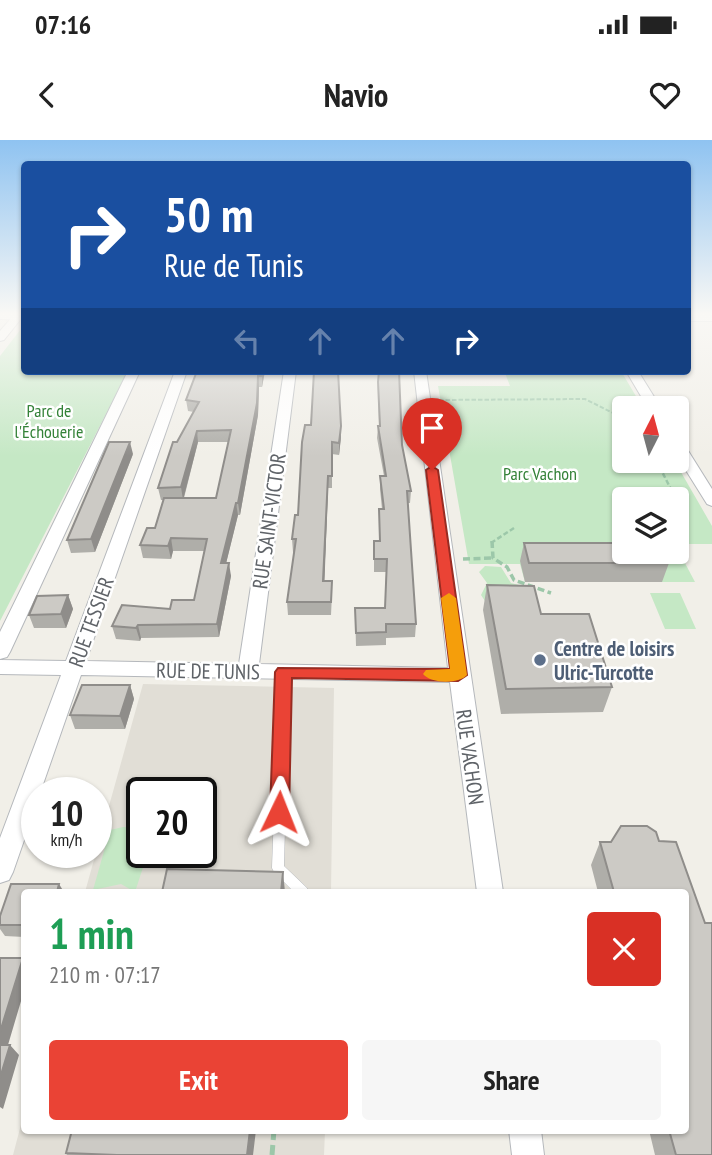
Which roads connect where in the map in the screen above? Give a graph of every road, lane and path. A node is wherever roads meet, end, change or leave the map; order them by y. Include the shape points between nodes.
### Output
1 (132, 375) edge
2 (179, 375) edge
3 (289, 375) edge
4 (421, 375) edge
5 (634, 375) edge
6 (647, 396) edge
7 (424, 400) junction
8 (612, 412) edge
9 (690, 465) edge
10 (712, 501) edge
11 (513, 528) dead end
12 (493, 558) junction
13 (444, 559) junction
14 (551, 593) dead end
15 (0, 652) edge
16 (0, 667) edge
17 (75, 670) junction
18 (248, 671) junction
19 (284, 672) junction
20 (458, 675) junction
21 (0, 872) edge
22 (299, 889) edge
23 (490, 889) edge
24 (274, 1134) edge
25 (525, 1134) edge
26 (272, 1155) edge
27 (528, 1155) edge

1 - 15 street
2 - 17 street, RUE TESSIER
3 - 18 street, RUE SAINT-VICTOR
4 - 7 street, RUE VACHON
5 - 6 street
7 - 8 path via 585,399
7 - 13 street, RUE VACHON
9 - 10 street
11 - 12 path via 491,542
12 - 13 path
12 - 14 path via 507,567 514,580
13 - 20 street, RUE VACHON
16 - 17 street, RUE DE TUNIS
17 - 18 street, RUE DE TUNIS
17 - 21 street, RUE TESSIER
18 - 19 street, RUE DE TUNIS
19 - 20 street, RUE DE TUNIS
19 - 22 lane via 278,868
20 - 23 street, RUE VACHON
24 - 26 path
25 - 27 street

